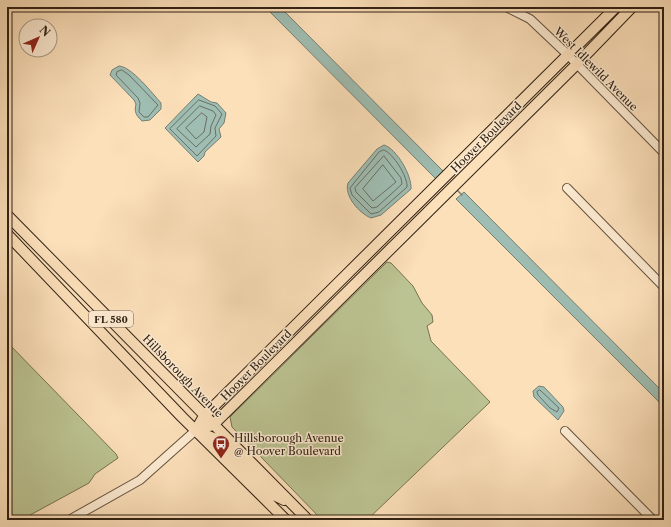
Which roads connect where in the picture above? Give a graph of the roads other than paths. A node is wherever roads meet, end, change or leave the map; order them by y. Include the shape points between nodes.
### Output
1 (506, 7) edge
2 (616, 7) edge
3 (632, 7) edge
4 (567, 54) junction
5 (576, 65) junction
6 (664, 153) edge
7 (567, 188) dead end
8 (7, 215) edge
9 (7, 226) edge
10 (7, 234) edge
11 (58, 268) junction
12 (664, 287) edge
13 (204, 416) junction
14 (213, 425) junction
15 (196, 430) junction
16 (565, 431) dead end
17 (294, 506) junction
18 (69, 520) edge
19 (286, 520) edge
20 (308, 520) edge
21 (653, 520) edge

1 - 4 street, West Idlewild Avenue via 530,20
2 - 4 main road, Hoover Boulevard
3 - 5 main road, Hoover Boulevard
4 - 5 street, West Idlewild Avenue
4 - 13 main road, Hoover Boulevard via 454,170
5 - 6 street, West Idlewild Avenue
5 - 14 main road, Hoover Boulevard
7 - 12 street
8 - 11 main road, Hillsborough Avenue / FL 580
9 - 11 main road via 43,261
10 - 15 main road, FL 580
11 - 13 main road, Hillsborough Avenue / FL 580
13 - 14 main road, Hillsborough Avenue / FL 580
13 - 15 main road, Hoover Boulevard
14 - 15 main road, Hoover Boulevard
14 - 17 main road, Hillsborough Avenue / FL 580
15 - 17 main road via 218,440 270,492
15 - 18 street via 140,480
15 - 19 main road, FL 580
16 - 21 street
17 - 20 main road, Hillsborough Avenue / FL 580

